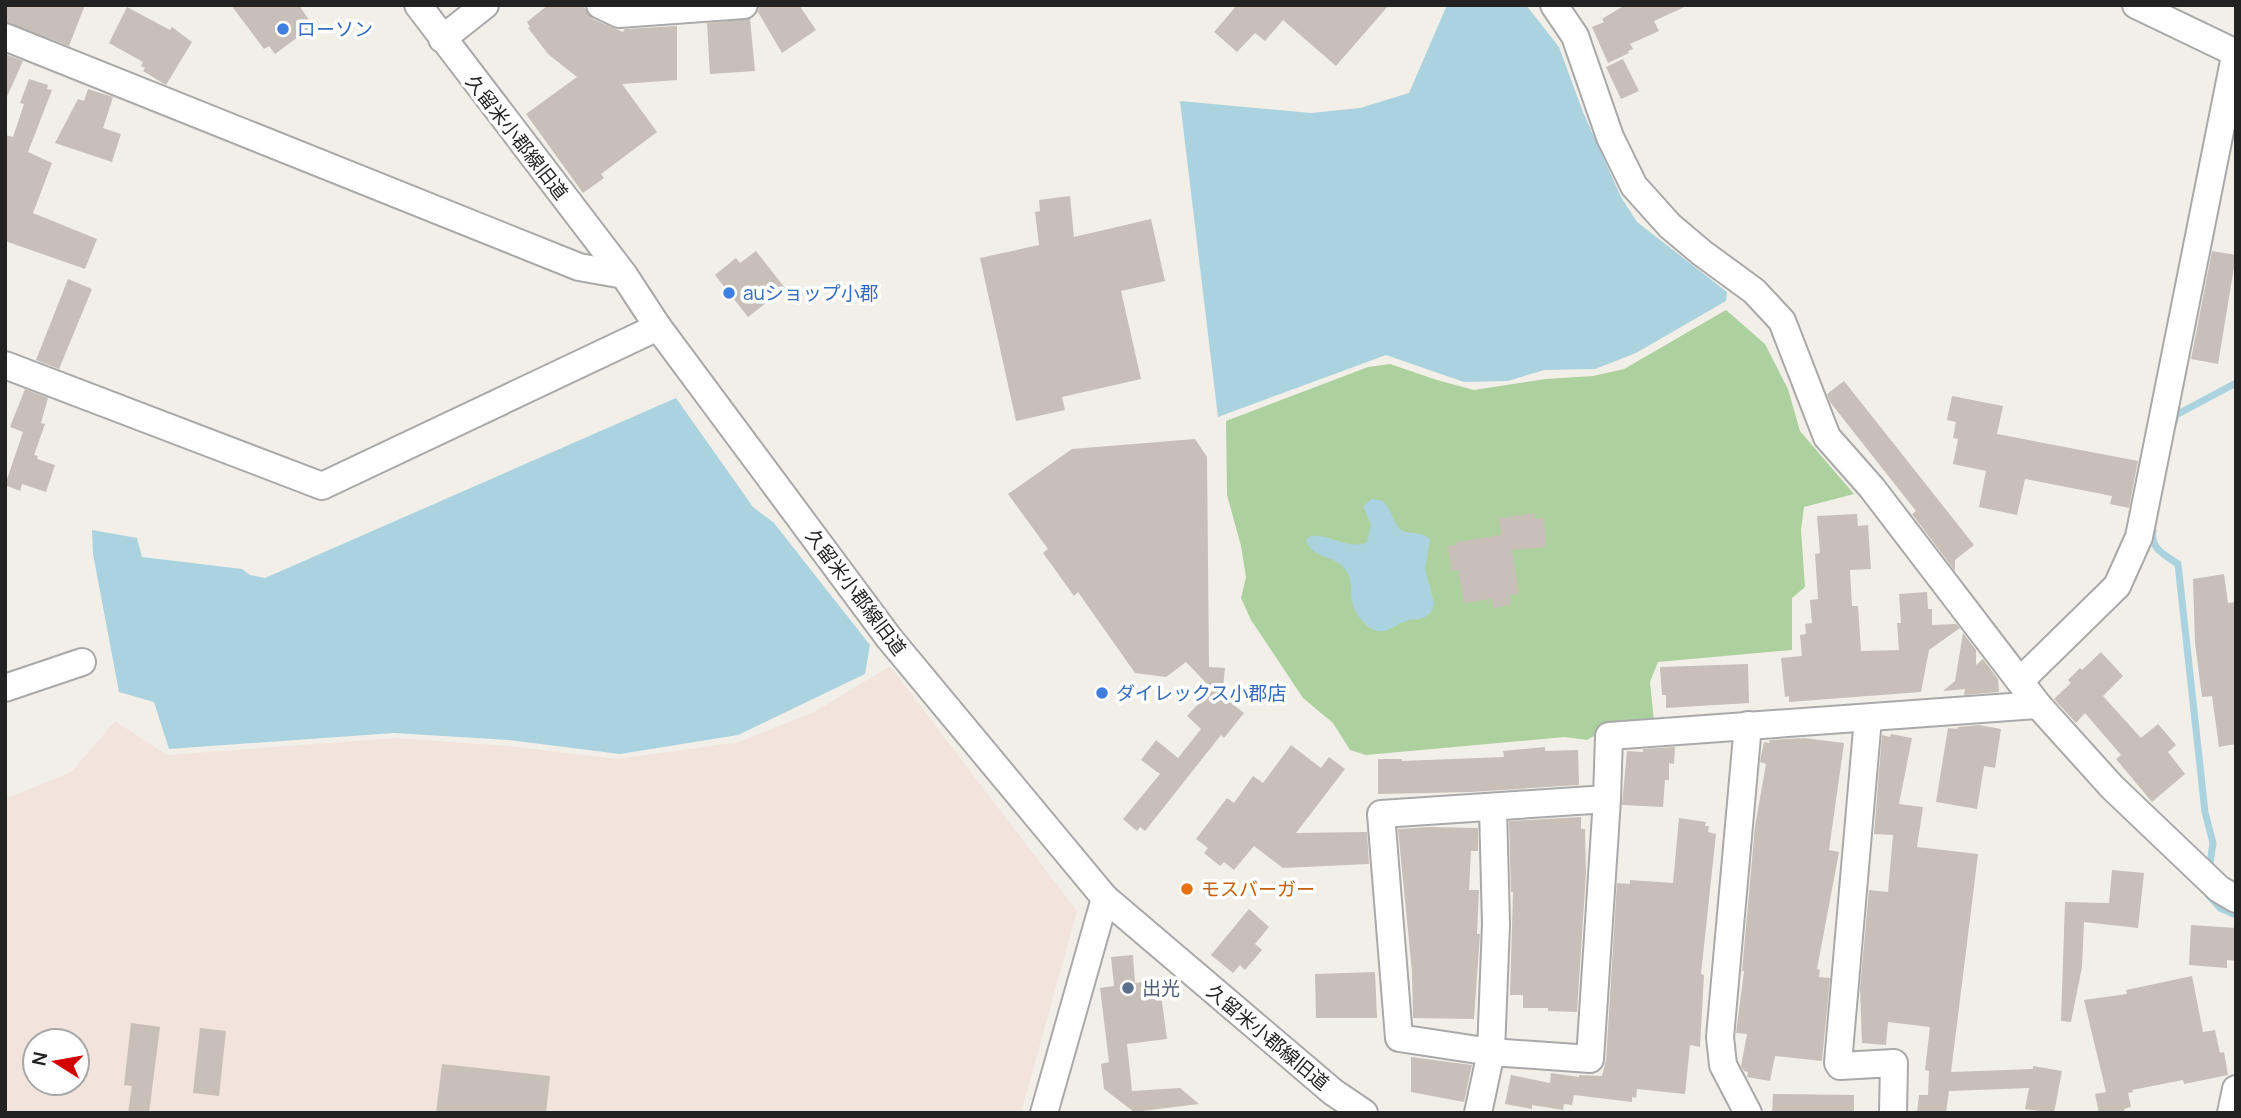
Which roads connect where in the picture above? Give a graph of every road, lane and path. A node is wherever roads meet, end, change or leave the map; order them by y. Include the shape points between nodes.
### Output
1 (418, 5) edge
2 (485, 5) edge
3 (600, 5) edge
4 (744, 5) edge
5 (1554, 5) edge
6 (2136, 5) edge
7 (5, 37) edge
8 (442, 38) junction
9 (2236, 52) edge
10 (624, 275) junction
11 (658, 327) junction
12 (5, 365) edge
13 (82, 662) dead end
14 (2020, 681) junction
15 (5, 688) edge
16 (2038, 705) junction
17 (1868, 718) junction
18 (1748, 725) junction
19 (1607, 799) junction
20 (1493, 808) junction
21 (1105, 898) junction
22 (2236, 899) edge
23 (1491, 1052) junction
24 (2236, 1089) edge
25 (1326, 1102) edge
26 (1044, 1113) edge
27 (1364, 1113) edge
28 (1478, 1113) edge
29 (1748, 1113) edge
30 (1893, 1113) edge
31 (2231, 1113) edge

1 - 8 street, 久留米小郡線旧道
2 - 8 street
3 - 4 street via 619,14
5 - 14 street via 1576,36 1610,137 1634,186 1670,226 1754,291 1782,321 1827,437 1872,488
6 - 9 street
7 - 10 street via 579,267
8 - 10 street, 久留米小郡線旧道
9 - 14 street via 2139,537 2117,586
10 - 11 street, 久留米小郡線旧道
11 - 12 street via 322,486
11 - 21 street, 久留米小郡線旧道 via 889,638
13 - 15 street
14 - 16 street
16 - 17 street
16 - 22 street via 2183,856
17 - 18 street
17 - 30 street via 1838,1063 1894,1063
18 - 19 street via 1609,736
18 - 29 street via 1720,1037 1723,1065
19 - 20 street
19 - 23 street via 1590,1059
20 - 23 street via 1496,924
20 - 23 street via 1381,814 1399,1038
21 - 25 street, 久留米小郡線旧道
21 - 26 street
23 - 28 street
24 - 31 street
25 - 27 street, 久留米小郡線旧道

